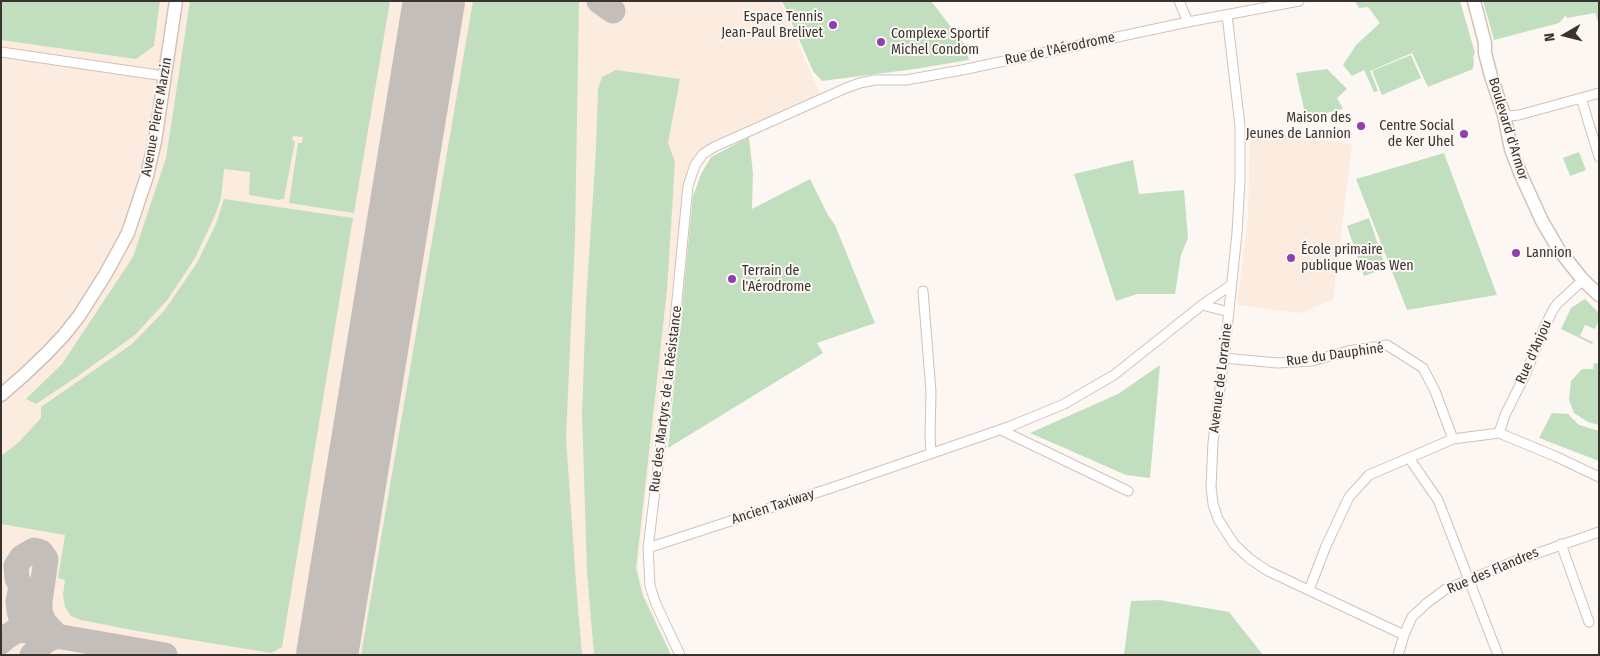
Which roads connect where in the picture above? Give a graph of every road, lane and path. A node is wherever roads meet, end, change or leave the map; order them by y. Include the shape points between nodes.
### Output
1 (176, 1) edge
2 (1179, 1) edge
3 (1299, 1) edge
4 (1474, 1) edge
5 (1267, 4) edge
6 (1227, 15) junction
7 (1188, 22) junction
8 (1, 52) edge
9 (165, 76) junction
10 (1599, 93) edge
11 (1582, 98) junction
12 (1504, 115) junction
13 (714, 146) joint
14 (1599, 157) edge
15 (1583, 280) junction
16 (1231, 285) junction
17 (922, 291) dead end
18 (1599, 295) edge
19 (1202, 305) junction
20 (1228, 312) junction
21 (1224, 358) junction
22 (1, 395) edge
23 (1000, 430) junction
24 (1499, 433) junction
25 (1452, 439) junction
26 (931, 454) junction
27 (1409, 458) junction
28 (1599, 477) edge
29 (1128, 492) dead end
30 (1599, 532) edge
31 (1561, 544) junction
32 (648, 548) junction
33 (1468, 580) junction
34 (1309, 590) junction
35 (1589, 622) dead end
36 (1404, 635) junction
37 (680, 655) edge
38 (1398, 655) edge
39 (1498, 655) edge

1 - 9 main road, Avenue Pierre Marzin
2 - 7 street
3 - 5 street, Rue de l'Aérodrome
4 - 12 main road, Boulevard d'Armor via 1485,53
5 - 6 street, Rue de l'Aérodrome
6 - 7 street, Rue de l'Aérodrome
6 - 16 street, Avenue de Lorraine via 1240,126 1237,233
7 - 13 street, Rue de l'Aérodrome via 906,80 860,83
8 - 9 street
9 - 22 main road, Avenue Pierre Marzin via 147,176 134,217 117,254 93,296 64,336
10 - 11 street
11 - 12 street via 1519,115
11 - 14 street
12 - 15 main road, Boulevard d'Armor via 1511,149 1533,204 1559,250
13 - 32 street, Rue des Martyrs de la Résistance via 695,165 688,186
15 - 18 main road, Boulevard d'Armor
15 - 24 street, Rue d'Anjou via 1557,304 1544,326
16 - 19 street, Ancien Taxiway
16 - 20 street, Avenue de Lorraine
17 - 26 street via 931,392
19 - 20 street
19 - 23 street, Ancien Taxiway via 1114,375 1064,404
20 - 21 street, Avenue de Lorraine
21 - 25 street, Rue du Dauphiné via 1277,363 1312,361 1387,345 1423,368
21 - 34 street, Avenue de Lorraine via 1213,442 1213,504 1218,519 1234,544 1250,559
23 - 26 street, Ancien Taxiway
23 - 29 street
24 - 25 street
24 - 28 street
25 - 27 street
26 - 32 street, Ancien Taxiway
27 - 33 street via 1438,500
27 - 34 street via 1369,475 1349,497
30 - 31 street, Rue des Flandres
31 - 33 street, Rue des Flandres
31 - 35 street
32 - 37 street, Rue des Martyrs de la Résistance via 650,586
33 - 36 street, Rue des Flandres via 1446,589 1427,603 1412,617
33 - 39 street
34 - 36 street, Avenue de Lorraine
36 - 38 street, Rue des Flandres

